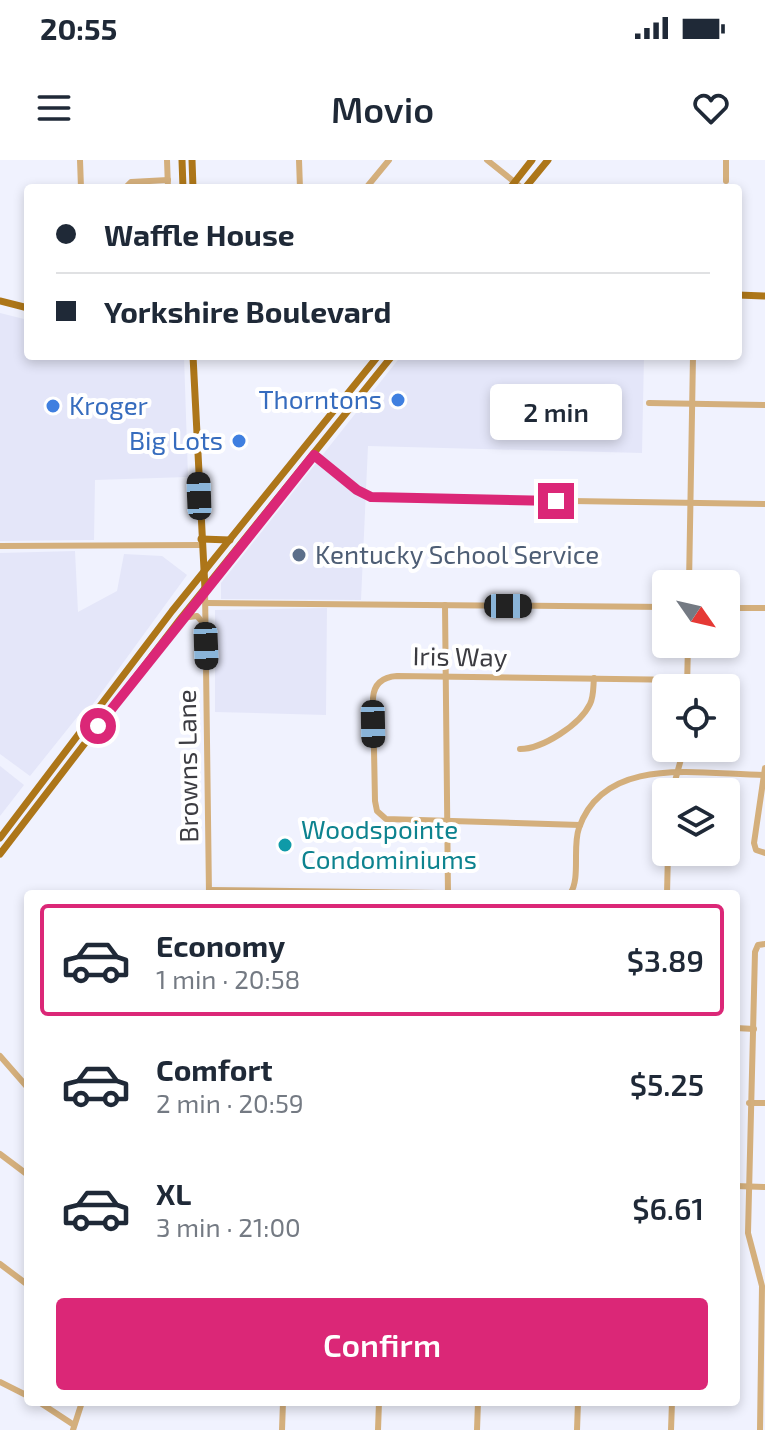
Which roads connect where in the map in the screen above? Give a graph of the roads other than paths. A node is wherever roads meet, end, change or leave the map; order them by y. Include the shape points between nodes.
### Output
1 (80, 160) edge
2 (167, 160) edge
3 (182, 160) edge
4 (192, 160) edge
5 (299, 160) edge
6 (389, 160) edge
7 (487, 160) edge
8 (532, 160) edge
9 (548, 160) edge
10 (726, 160) edge
11 (726, 181) dead end
12 (81, 184) edge
13 (129, 184) edge
14 (168, 184) edge
15 (183, 184) edge
16 (193, 184) edge
17 (300, 184) edge
18 (369, 184) edge
19 (511, 184) edge
20 (513, 184) edge
21 (527, 184) edge
22 (742, 295) edge
23 (765, 296) edge
24 (0, 301) edge
25 (24, 307) edge
26 (193, 360) edge
27 (375, 360) edge
28 (389, 360) edge
29 (693, 360) edge
30 (649, 403) dead end
31 (692, 403) junction
32 (765, 405) edge
33 (314, 455) junction
34 (690, 504) junction
35 (765, 504) edge
36 (230, 540) junction
37 (201, 542) junction
38 (0, 546) edge
39 (689, 570) edge
40 (203, 573) junction
41 (205, 589) junction
42 (207, 603) junction
43 (445, 605) junction
44 (652, 607) edge
45 (740, 608) edge
46 (765, 608) edge
47 (181, 618) junction
48 (206, 626) junction
49 (445, 676) junction
50 (594, 678) junction
51 (652, 679) edge
52 (520, 749) dead end
53 (681, 762) edge
54 (765, 768) edge
55 (678, 774) junction
56 (765, 775) edge
57 (677, 778) edge
58 (447, 822) junction
59 (580, 825) junction
60 (0, 838) edge
61 (765, 853) edge
62 (0, 854) edge
63 (668, 866) edge
64 (209, 890) edge
65 (448, 890) edge
66 (571, 890) edge
67 (667, 890) edge
68 (765, 944) edge
69 (740, 1028) edge
70 (754, 1029) junction
71 (0, 1056) edge
72 (24, 1083) edge
73 (749, 1103) junction
74 (765, 1103) edge
75 (0, 1154) edge
76 (24, 1172) edge
77 (740, 1186) edge
78 (748, 1187) junction
79 (765, 1187) edge
80 (0, 1264) edge
81 (763, 1276) edge
82 (24, 1282) edge
83 (763, 1363) edge
84 (0, 1382) edge
85 (24, 1394) edge
86 (44, 1406) edge
87 (81, 1406) edge
88 (283, 1406) edge
89 (379, 1406) edge
90 (478, 1406) edge
91 (578, 1406) edge
92 (672, 1406) edge
93 (74, 1428) edge
94 (282, 1430) edge
95 (378, 1430) edge
96 (477, 1430) edge
97 (577, 1430) edge
98 (671, 1430) edge
99 (760, 1430) edge

1 - 12 street
2 - 14 street
3 - 15 main road
4 - 16 main road
5 - 17 street
6 - 18 street
7 - 19 street
8 - 20 main road
9 - 21 main road
10 - 11 street
13 - 14 street
22 - 23 main road
24 - 25 main road
26 - 37 main road
27 - 36 main road
28 - 33 main road
29 - 31 street
30 - 31 street
31 - 32 street
31 - 34 street
33 - 34 street via 357,490 378,498
33 - 41 main road
34 - 35 street
34 - 39 street
36 - 37 main road
36 - 40 main road
37 - 38 street
37 - 40 main road
40 - 41 main road
40 - 60 main road
41 - 42 street, Browns Lane
41 - 47 main road
42 - 43 street
42 - 48 street, Browns Lane
43 - 44 street
43 - 49 street
45 - 46 street
47 - 48 street via 197,616
47 - 62 main road
48 - 64 street, Browns Lane
49 - 50 street, Iris Way
49 - 58 street
49 - 58 street, Iris Way via 386,677 376,685 373,698 377,811 391,821
50 - 51 street, Iris Way
50 - 52 street via 585,712 542,745
53 - 55 street
54 - 56 street
55 - 56 street
55 - 57 street
55 - 59 street via 639,775 616,783 595,799
56 - 61 street via 754,843
58 - 59 street, Iris Way
58 - 65 street
59 - 66 street
63 - 67 street
68 - 70 street via 757,947
69 - 70 street
70 - 73 street
71 - 72 street
73 - 74 street
73 - 78 street
75 - 76 street
77 - 78 street
78 - 79 street
78 - 81 street via 748,1238
80 - 82 street
81 - 83 street
83 - 99 street
84 - 85 street
86 - 93 street
87 - 93 street
88 - 94 street
89 - 95 street
90 - 96 street
91 - 97 street
92 - 98 street

